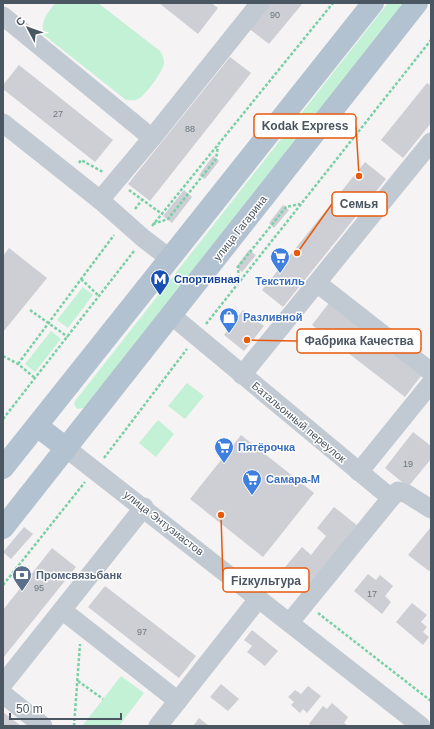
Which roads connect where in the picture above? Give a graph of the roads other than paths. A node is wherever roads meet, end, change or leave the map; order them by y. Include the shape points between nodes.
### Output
1 (373, 3) edge
2 (417, 3) edge
3 (255, 5) edge
4 (3, 16) edge
5 (3, 123) edge
6 (152, 138) junction
7 (431, 142) edge
8 (100, 200) junction
9 (169, 258) junction
10 (317, 282) junction
11 (171, 315) junction
12 (431, 372) edge
13 (242, 375) junction
14 (431, 383) edge
15 (37, 426) junction
16 (66, 448) junction
17 (6, 457) edge
18 (359, 472) junction
19 (391, 498) junction
20 (144, 507) junction
21 (431, 508) edge
22 (3, 528) edge
23 (259, 598) junction
24 (62, 610) junction
25 (290, 622) junction
26 (3, 684) edge
27 (3, 694) edge
28 (178, 701) junction
29 (43, 726) edge
30 (158, 726) edge
31 (421, 726) edge

1 - 9 main road
2 - 11 main road, улица Гагарина
3 - 6 street
4 - 6 street
5 - 8 street
6 - 8 street
7 - 10 street
8 - 9 street via 148,231
9 - 15 main road
10 - 12 street
10 - 13 street
11 - 13 street, Батальонный переулок
11 - 16 main road, улица Гагарина
13 - 18 street, Батальонный переулок
14 - 18 street
15 - 16 main road, улица Энтузиастов
15 - 17 main road
16 - 20 street, улица Энтузиастов
16 - 22 main road, улица Гагарина
18 - 19 street, Батальонный переулок
19 - 21 street via 398,491
19 - 25 street
20 - 23 street, улица Энтузиастов
20 - 24 street
23 - 25 street, улица Энтузиастов
23 - 28 street
24 - 26 street
24 - 28 street
25 - 31 street, улица Энтузиастов
27 - 29 street
28 - 30 street

